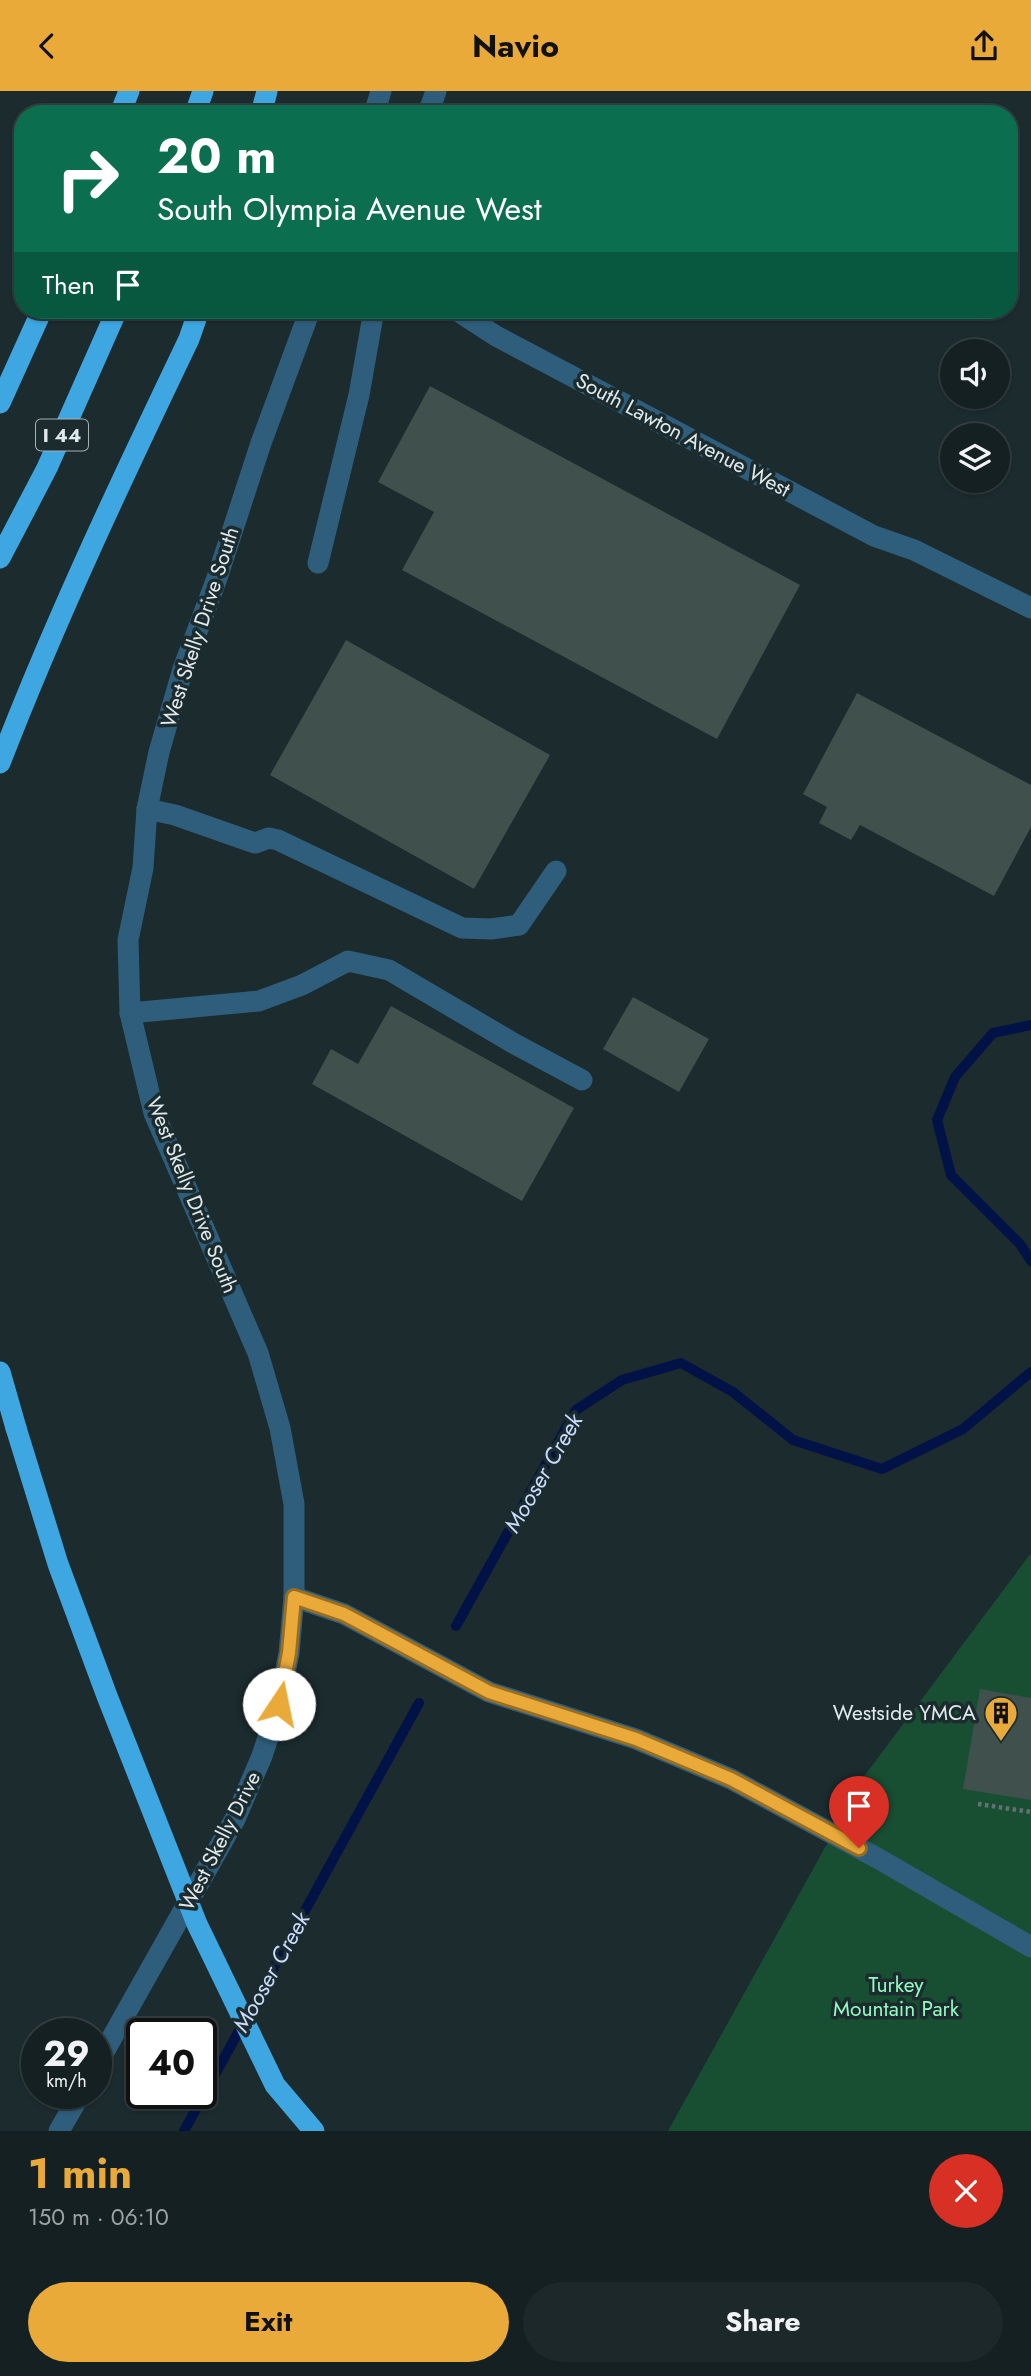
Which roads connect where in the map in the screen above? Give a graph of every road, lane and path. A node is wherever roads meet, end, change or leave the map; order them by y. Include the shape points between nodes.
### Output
1 (37, 319) edge
2 (113, 319) edge
3 (196, 319) edge
4 (307, 319) edge
5 (372, 319) edge
6 (470, 319) edge
7 (0, 403) edge
8 (0, 558) edge
9 (318, 563) dead end
10 (1031, 608) edge
11 (0, 763) edge
12 (147, 809) junction
13 (556, 871) dead end
14 (130, 1013) junction
15 (582, 1080) dead end
16 (0, 1372) edge
17 (294, 1597) junction
18 (978, 1804) dead end
19 (1031, 1812) edge
20 (1031, 1947) edge
21 (112, 2038) edge
22 (72, 2109) edge
23 (60, 2131) edge
24 (314, 2131) edge

1 - 7 highway
2 - 8 highway, I 44 via 47,468
3 - 11 highway via 95,536
4 - 12 street, West Skelly Drive South via 183,669
5 - 9 street via 359,395
6 - 10 street, South Lawton Avenue West via 874,536 914,550
12 - 13 street via 255,843 278,840 463,928 519,925
12 - 14 street, West Skelly Drive South via 143,868 128,940
14 - 15 street via 259,1002 348,961 389,969
14 - 17 street, West Skelly Drive South via 155,1113 258,1353 280,1428 294,1504
16 - 24 highway, bridge via 63,1576 197,1924 275,2085
17 - 20 street via 344,1614 489,1692 636,1739 731,1779
17 - 21 street, West Skelly Drive via 279,1704 262,1756 235,1819
18 - 19 path
22 - 23 street

